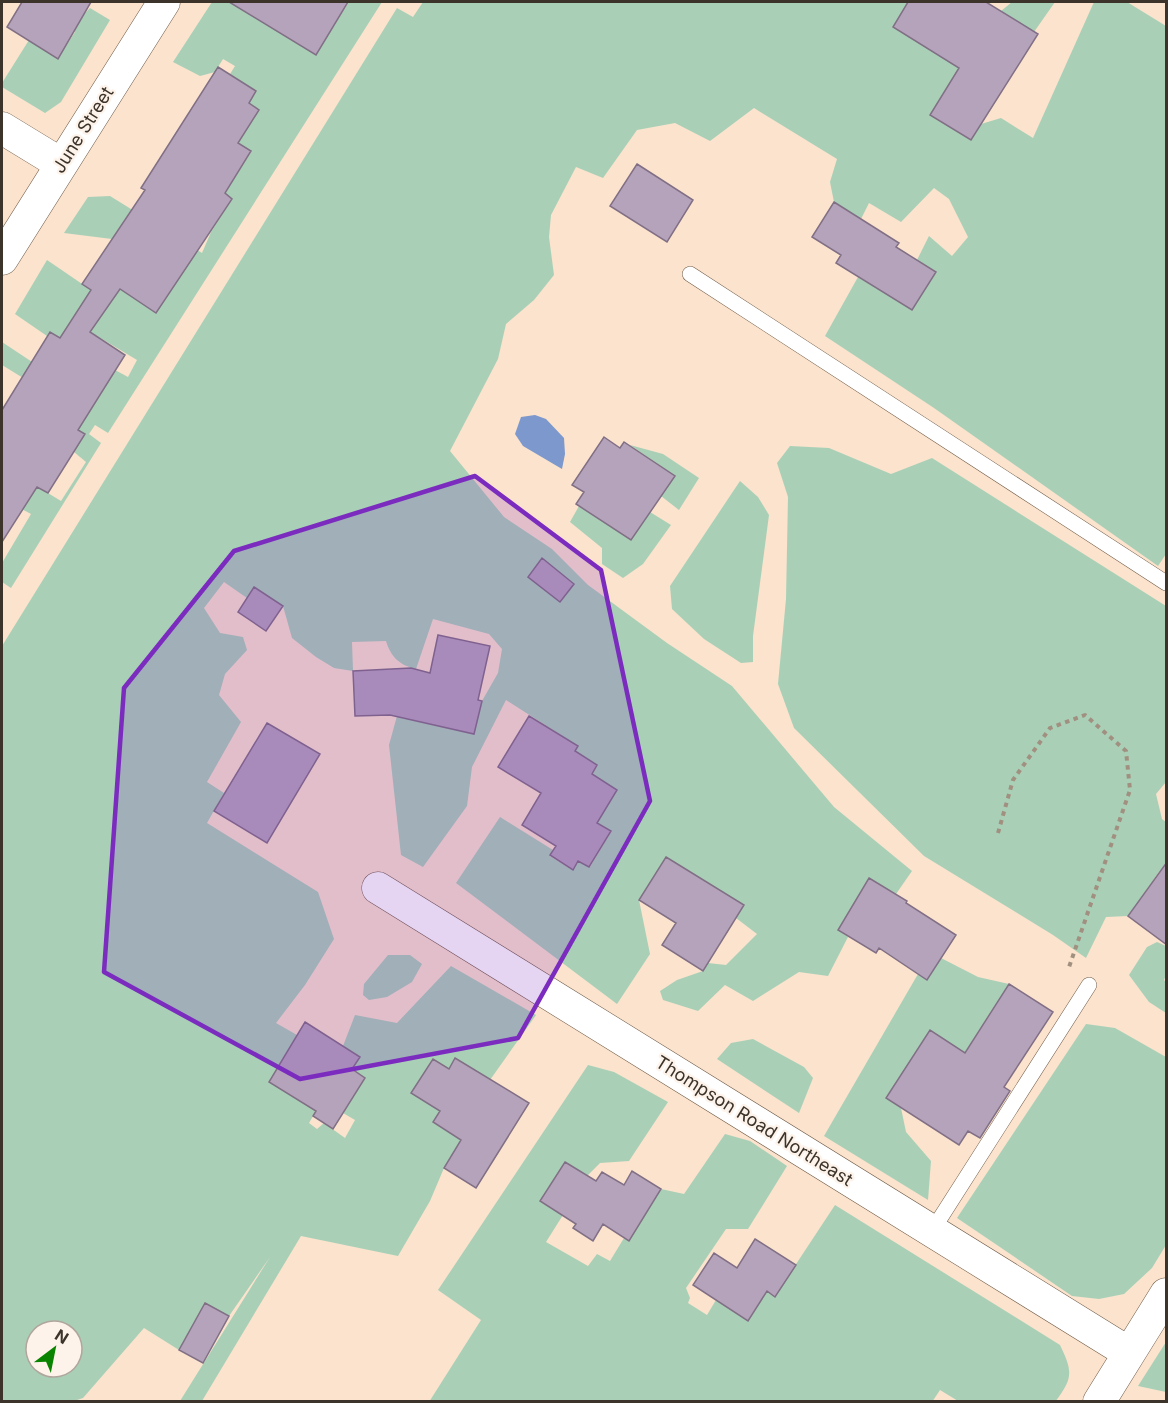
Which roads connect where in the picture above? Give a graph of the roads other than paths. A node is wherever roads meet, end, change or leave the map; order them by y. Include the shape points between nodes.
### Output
1 (164, 2) edge
2 (2, 128) edge
3 (61, 164) junction
4 (2, 259) edge
5 (690, 274) dead end
6 (1167, 583) edge
7 (378, 888) dead end
8 (1089, 985) dead end
9 (932, 1231) junction
10 (1167, 1294) edge
11 (1130, 1353) junction
12 (1099, 1401) edge

1 - 3 street, June Street
2 - 3 street
3 - 4 street, June Street
5 - 6 lane
7 - 9 street, Thompson Road Northeast
8 - 9 lane
9 - 11 street, Thompson Road Northeast
10 - 11 street
11 - 12 street

